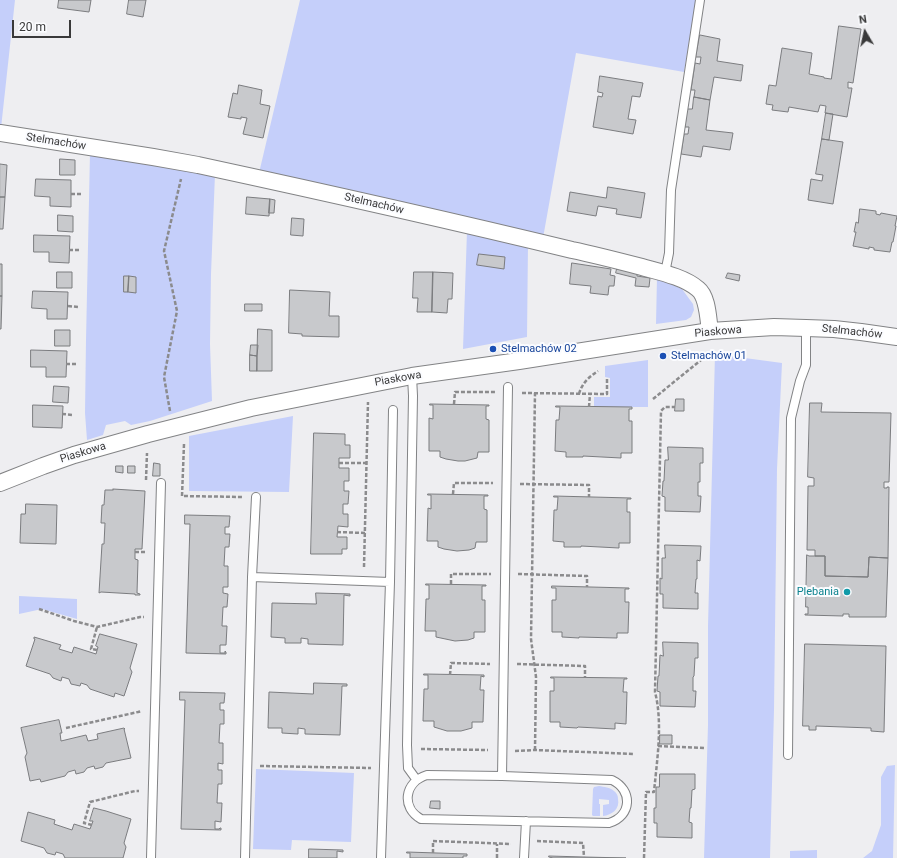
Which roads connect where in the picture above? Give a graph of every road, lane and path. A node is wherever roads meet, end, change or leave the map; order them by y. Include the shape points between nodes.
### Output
1 (700, 0) edge
2 (0, 133) edge
3 (184, 162) junction
4 (71, 194) dead end
5 (81, 194) dead end
6 (69, 250) dead end
7 (80, 250) dead end
8 (665, 273) junction
9 (68, 306) dead end
10 (78, 307) dead end
11 (806, 328) junction
12 (710, 331) junction
13 (897, 337) edge
14 (701, 347) dead end
15 (66, 364) dead end
16 (77, 364) dead end
17 (598, 371) dead end
18 (412, 376) junction
19 (608, 377) dead end
20 (508, 390) joint
21 (519, 393) dead end
22 (535, 393) junction
23 (580, 394) junction
24 (590, 394) junction
25 (653, 399) dead end
26 (368, 402) dead end
27 (454, 404) dead end
28 (589, 407) dead end
29 (676, 407) dead end
30 (393, 410) dead end
31 (62, 414) dead end
32 (73, 415) dead end
33 (177, 426) junction
34 (339, 462) dead end
35 (367, 464) junction
36 (0, 483) edge
37 (161, 483) dead end
38 (507, 484) junction
39 (534, 484) junction
40 (453, 494) dead end
41 (256, 497) joint
42 (589, 497) dead end
43 (337, 532) dead end
44 (365, 533) junction
45 (505, 574) junction
46 (532, 575) junction
47 (252, 577) junction
48 (363, 581) junction
49 (390, 582) junction
50 (451, 584) dead end
51 (587, 587) dead end
52 (39, 609) dead end
53 (157, 616) junction
54 (97, 627) junction
55 (97, 650) dead end
56 (504, 664) junction
57 (534, 665) junction
58 (450, 675) dead end
59 (585, 677) dead end
60 (154, 711) junction
61 (66, 728) dead end
62 (658, 746) junction
63 (705, 748) dead end
64 (408, 749) junction
65 (535, 750) junction
66 (503, 751) junction
67 (633, 754) dead end
68 (788, 755) dead end
69 (247, 765) junction
70 (384, 768) junction
71 (502, 776) junction
72 (416, 779) junction
73 (152, 791) junction
74 (526, 821) junction
75 (92, 825) dead end
76 (497, 844) dead end
77 (151, 858) edge
78 (245, 858) edge
79 (381, 858) edge
80 (497, 858) edge
81 (524, 858) edge
82 (644, 858) edge

1 - 8 lane via 671,190 669,254
2 - 3 street, Stelmachów
3 - 8 street, Stelmachów via 605,257
3 - 33 path via 164,251 177,312 164,377
4 - 5 path
6 - 7 path
8 - 12 street, Stelmachów via 698,288 704,295
9 - 10 path
11 - 12 street, Piaskowa
11 - 13 street, Stelmachów
11 - 68 lane via 806,365 791,418
12 - 18 street, Piaskowa
14 - 25 path via 701,360
15 - 16 path
17 - 23 path via 583,384
18 - 33 street, Piaskowa via 251,408
18 - 64 lane
19 - 24 path via 607,394
20 - 27 path via 455,392
20 - 38 lane
21 - 22 path
22 - 23 path
22 - 39 path
23 - 24 path
24 - 28 path
26 - 35 path
29 - 62 path via 665,407 661,411 655,692 658,706
30 - 49 lane
31 - 32 path
33 - 36 street, Piaskowa via 74,455
33 - 41 path via 184,443 182,496
34 - 35 path
35 - 44 path
37 - 53 lane
38 - 39 path
38 - 40 path via 454,484
38 - 45 lane
39 - 42 path via 589,485
39 - 46 path
41 - 47 lane
43 - 44 path
44 - 48 path
45 - 46 path
45 - 50 path via 451,574
45 - 56 lane
46 - 51 path via 587,576
46 - 57 path via 531,639
47 - 48 lane
47 - 69 lane
48 - 49 lane
49 - 70 lane
52 - 54 path
53 - 54 path via 140,616
53 - 60 lane
54 - 55 path via 91,649
56 - 57 path
56 - 58 path via 450,663
56 - 66 lane
57 - 59 path via 585,666
57 - 65 path
60 - 61 path via 138,712
60 - 73 lane
62 - 63 path
62 - 82 path via 654,792 646,792
64 - 66 path
64 - 72 lane via 408,768
65 - 66 path
65 - 67 path
66 - 71 lane
69 - 70 path
69 - 78 lane
70 - 79 lane
71 - 72 lane via 426,775
71 - 74 lane via 612,780 622,787 627,797 624,813 609,823
72 - 74 lane via 408,790 408,804 413,813 421,819
73 - 75 path via 135,791 90,802 84,823
73 - 77 lane
74 - 81 lane
76 - 80 path

